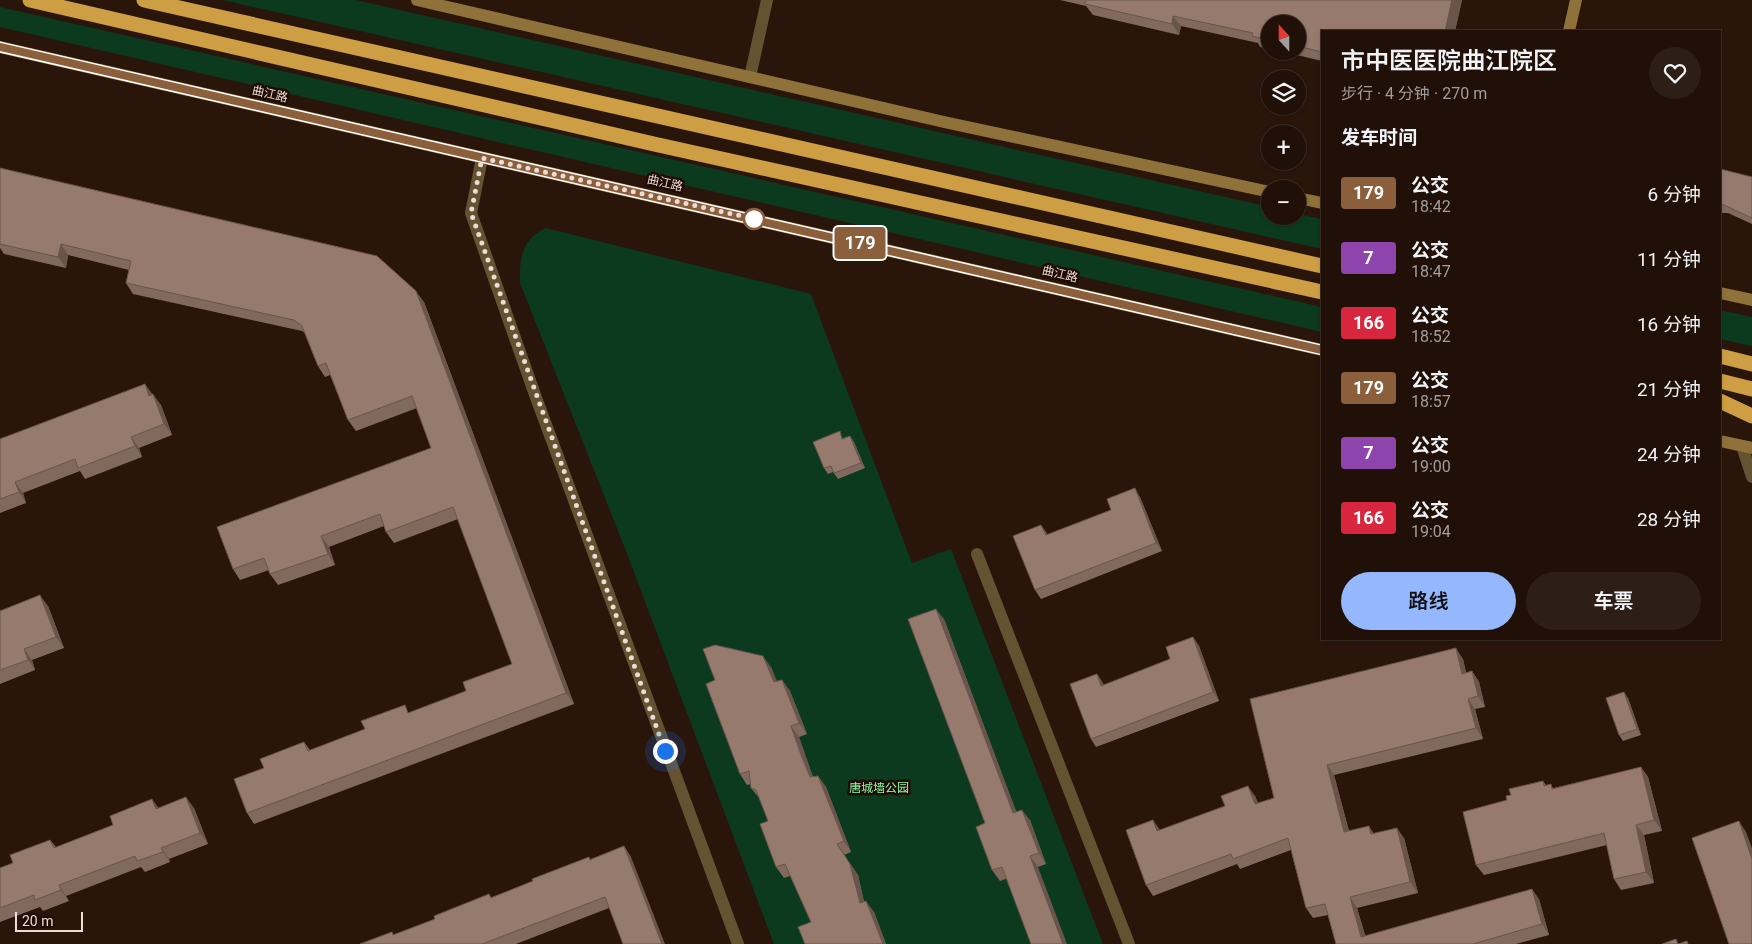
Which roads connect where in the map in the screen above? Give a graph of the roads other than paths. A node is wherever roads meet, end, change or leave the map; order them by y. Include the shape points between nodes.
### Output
1 (30, 0) edge
2 (144, 0) edge
3 (417, 0) edge
4 (768, 0) edge
5 (1576, 0) edge
6 (1569, 30) edge
7 (0, 47) edge
8 (750, 77) junction
9 (482, 158) junction
10 (1261, 190) edge
11 (1306, 200) edge
12 (1321, 203) edge
13 (1321, 266) edge
14 (1321, 292) edge
15 (1721, 293) edge
16 (1752, 300) edge
17 (1321, 350) edge
18 (1721, 356) edge
19 (1752, 364) edge
20 (1721, 381) edge
21 (1752, 389) edge
22 (1721, 401) edge
23 (1752, 416) edge
24 (1721, 441) edge
25 (1747, 447) edge
26 (1752, 477) edge
27 (977, 554) dead end
28 (738, 944) edge
29 (1129, 944) edge

1 - 14 highway via 663,146
2 - 13 highway
3 - 8 main road
4 - 8 street
5 - 6 main road
7 - 9 main road, 曲江路
8 - 10 main road
9 - 17 main road, 曲江路
9 - 28 street via 471,213
11 - 12 main road
15 - 16 main road
18 - 19 highway
20 - 21 highway
22 - 23 highway
24 - 25 main road
25 - 26 street
27 - 29 street

